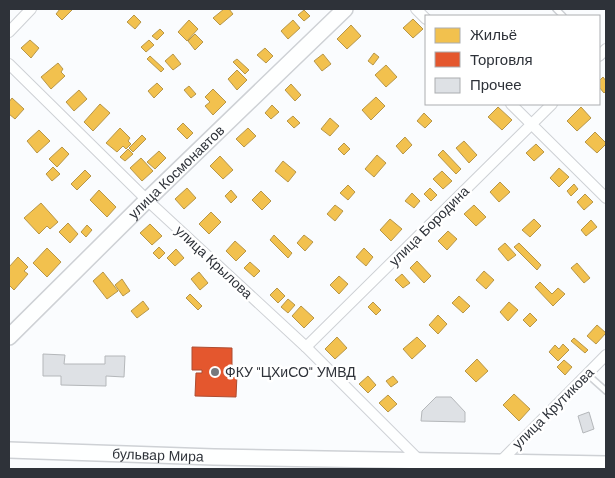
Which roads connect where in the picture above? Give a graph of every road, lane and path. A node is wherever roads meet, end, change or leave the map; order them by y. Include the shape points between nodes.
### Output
1 (31, 9) edge
2 (345, 9) edge
3 (416, 9) edge
4 (425, 18) edge
5 (9, 32) edge
6 (9, 64) edge
7 (513, 105) edge
8 (551, 105) edge
9 (532, 124) junction
10 (606, 198) edge
11 (147, 200) junction
12 (11, 331) edge
13 (306, 348) junction
14 (606, 355) edge
15 (587, 374) junction
16 (606, 391) edge
17 (9, 450) edge
18 (419, 460) junction
19 (606, 464) edge
20 (496, 466) edge

1 - 5 street
2 - 11 main road, улица Космонавтов
3 - 4 street
6 - 11 street, улица Крылова
7 - 9 street
8 - 9 street, улица Бородина
9 - 10 street
9 - 13 street, улица Бородина
11 - 12 main road, улица Космонавтов
11 - 13 street, улица Крылова
13 - 18 street, улица Крылова
14 - 15 street, улица Крутикова
15 - 16 lane
15 - 20 street, улица Крутикова
17 - 18 main road, бульвар Мира via 214,460
18 - 20 main road, бульвар Мира
19 - 20 main road, бульвар Мира

